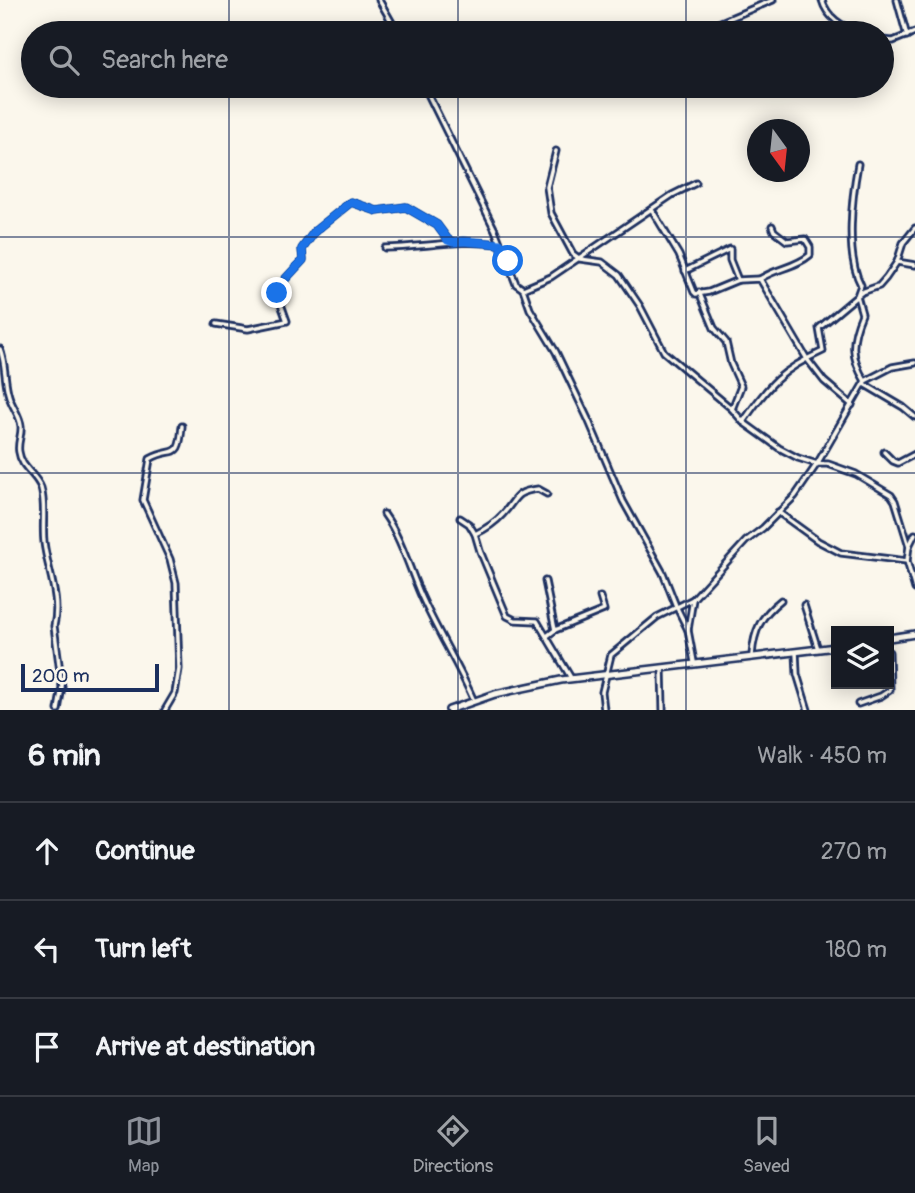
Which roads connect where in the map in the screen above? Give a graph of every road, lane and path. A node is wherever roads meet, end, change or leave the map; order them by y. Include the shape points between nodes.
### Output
1 (379, 0) edge
2 (773, 0) edge
3 (822, 0) edge
4 (897, 0) edge
5 (391, 21) edge
6 (723, 21) edge
7 (836, 21) edge
8 (915, 32) edge
9 (907, 36) junction
10 (894, 41) edge
11 (430, 98) edge
12 (556, 152) dead end
13 (858, 164) dead end
14 (696, 183) dead end
15 (652, 210) junction
16 (772, 226) dead end
17 (915, 228) edge
18 (453, 242) junction
19 (500, 244) junction
20 (385, 248) dead end
21 (580, 259) junction
22 (897, 262) junction
23 (915, 265) edge
24 (685, 271) junction
25 (760, 279) junction
26 (738, 280) junction
27 (523, 289) junction
28 (699, 292) junction
29 (857, 296) junction
30 (216, 324) dead end
31 (0, 349) edge
32 (807, 359) junction
33 (915, 363) edge
34 (865, 383) junction
35 (852, 405) junction
36 (732, 409) junction
37 (915, 417) edge
38 (743, 422) junction
39 (182, 426) dead end
40 (884, 452) dead end
41 (915, 454) edge
42 (817, 464) junction
43 (547, 494) dead end
44 (778, 512) junction
45 (384, 513) dead end
46 (460, 518) dead end
47 (475, 534) junction
48 (915, 534) edge
49 (909, 546) junction
50 (907, 561) junction
51 (545, 581) dead end
52 (915, 589) edge
53 (600, 597) dead end
54 (693, 599) junction
55 (781, 600) dead end
56 (804, 605) dead end
57 (676, 606) junction
58 (555, 630) junction
59 (688, 630) junction
60 (915, 634) edge
61 (547, 636) junction
62 (894, 637) edge
63 (831, 648) edge
64 (818, 649) junction
65 (796, 652) junction
66 (752, 655) junction
67 (694, 662) junction
68 (662, 668) junction
69 (606, 675) junction
70 (571, 679) junction
71 (890, 689) edge
72 (474, 701) junction
73 (858, 704) dead end
74 (460, 708) edge
75 (58, 710) edge
76 (165, 710) edge
77 (449, 710) edge
78 (604, 710) edge
79 (663, 710) edge
80 (808, 710) edge

1 - 5 street
2 - 6 street
3 - 7 street
4 - 9 street
8 - 9 street
9 - 10 street
11 - 19 street
12 - 21 street via 548,187 551,213
13 - 29 street via 852,255 861,285
14 - 15 street
15 - 21 street
15 - 24 street
16 - 25 street via 787,241 805,239 810,255
17 - 22 street via 903,243
18 - 19 street
18 - 20 street
18 - 30 street via 437,225 406,207 377,211 351,202 315,231 302,249 303,260 278,287 287,321 248,329
19 - 27 street via 516,285
21 - 27 street
21 - 36 street via 602,262 619,275 664,352
22 - 23 street
22 - 29 street via 879,286
24 - 26 street via 730,249
24 - 28 street via 694,292
25 - 26 street
25 - 32 street
26 - 28 street
27 - 57 street
28 - 36 street via 714,328 726,342 741,386
29 - 32 street via 821,326 818,332 824,349
29 - 34 street via 862,314 854,331 854,360
31 - 75 street via 9,396 22,429 19,455 43,496 44,544 54,589 62,687
32 - 35 street
32 - 38 street via 766,388
33 - 34 street via 892,367
34 - 35 street
34 - 37 street
35 - 42 street
36 - 38 street
38 - 42 street via 779,449
39 - 76 street via 177,450 150,459 143,491 176,583 179,669 176,693
40 - 41 street via 898,463
42 - 44 street
42 - 49 street via 856,474 891,495
43 - 47 street via 538,489 523,492
44 - 50 street via 841,552
44 - 54 street
45 - 72 street
46 - 47 street
47 - 61 street via 508,616 537,621
48 - 49 street
49 - 50 street
50 - 52 street
51 - 58 street
53 - 58 street via 601,612
54 - 57 street
54 - 59 street
55 - 66 street via 757,626
56 - 64 street
57 - 59 street
57 - 69 street via 611,655
58 - 61 street
59 - 67 street
60 - 62 street
61 - 70 street
63 - 64 street
64 - 65 street
65 - 66 street
65 - 80 street
66 - 67 street
67 - 68 street
68 - 69 street
68 - 79 street
69 - 70 street
69 - 78 street via 601,697
70 - 72 street
71 - 73 street
72 - 74 street
74 - 77 street

